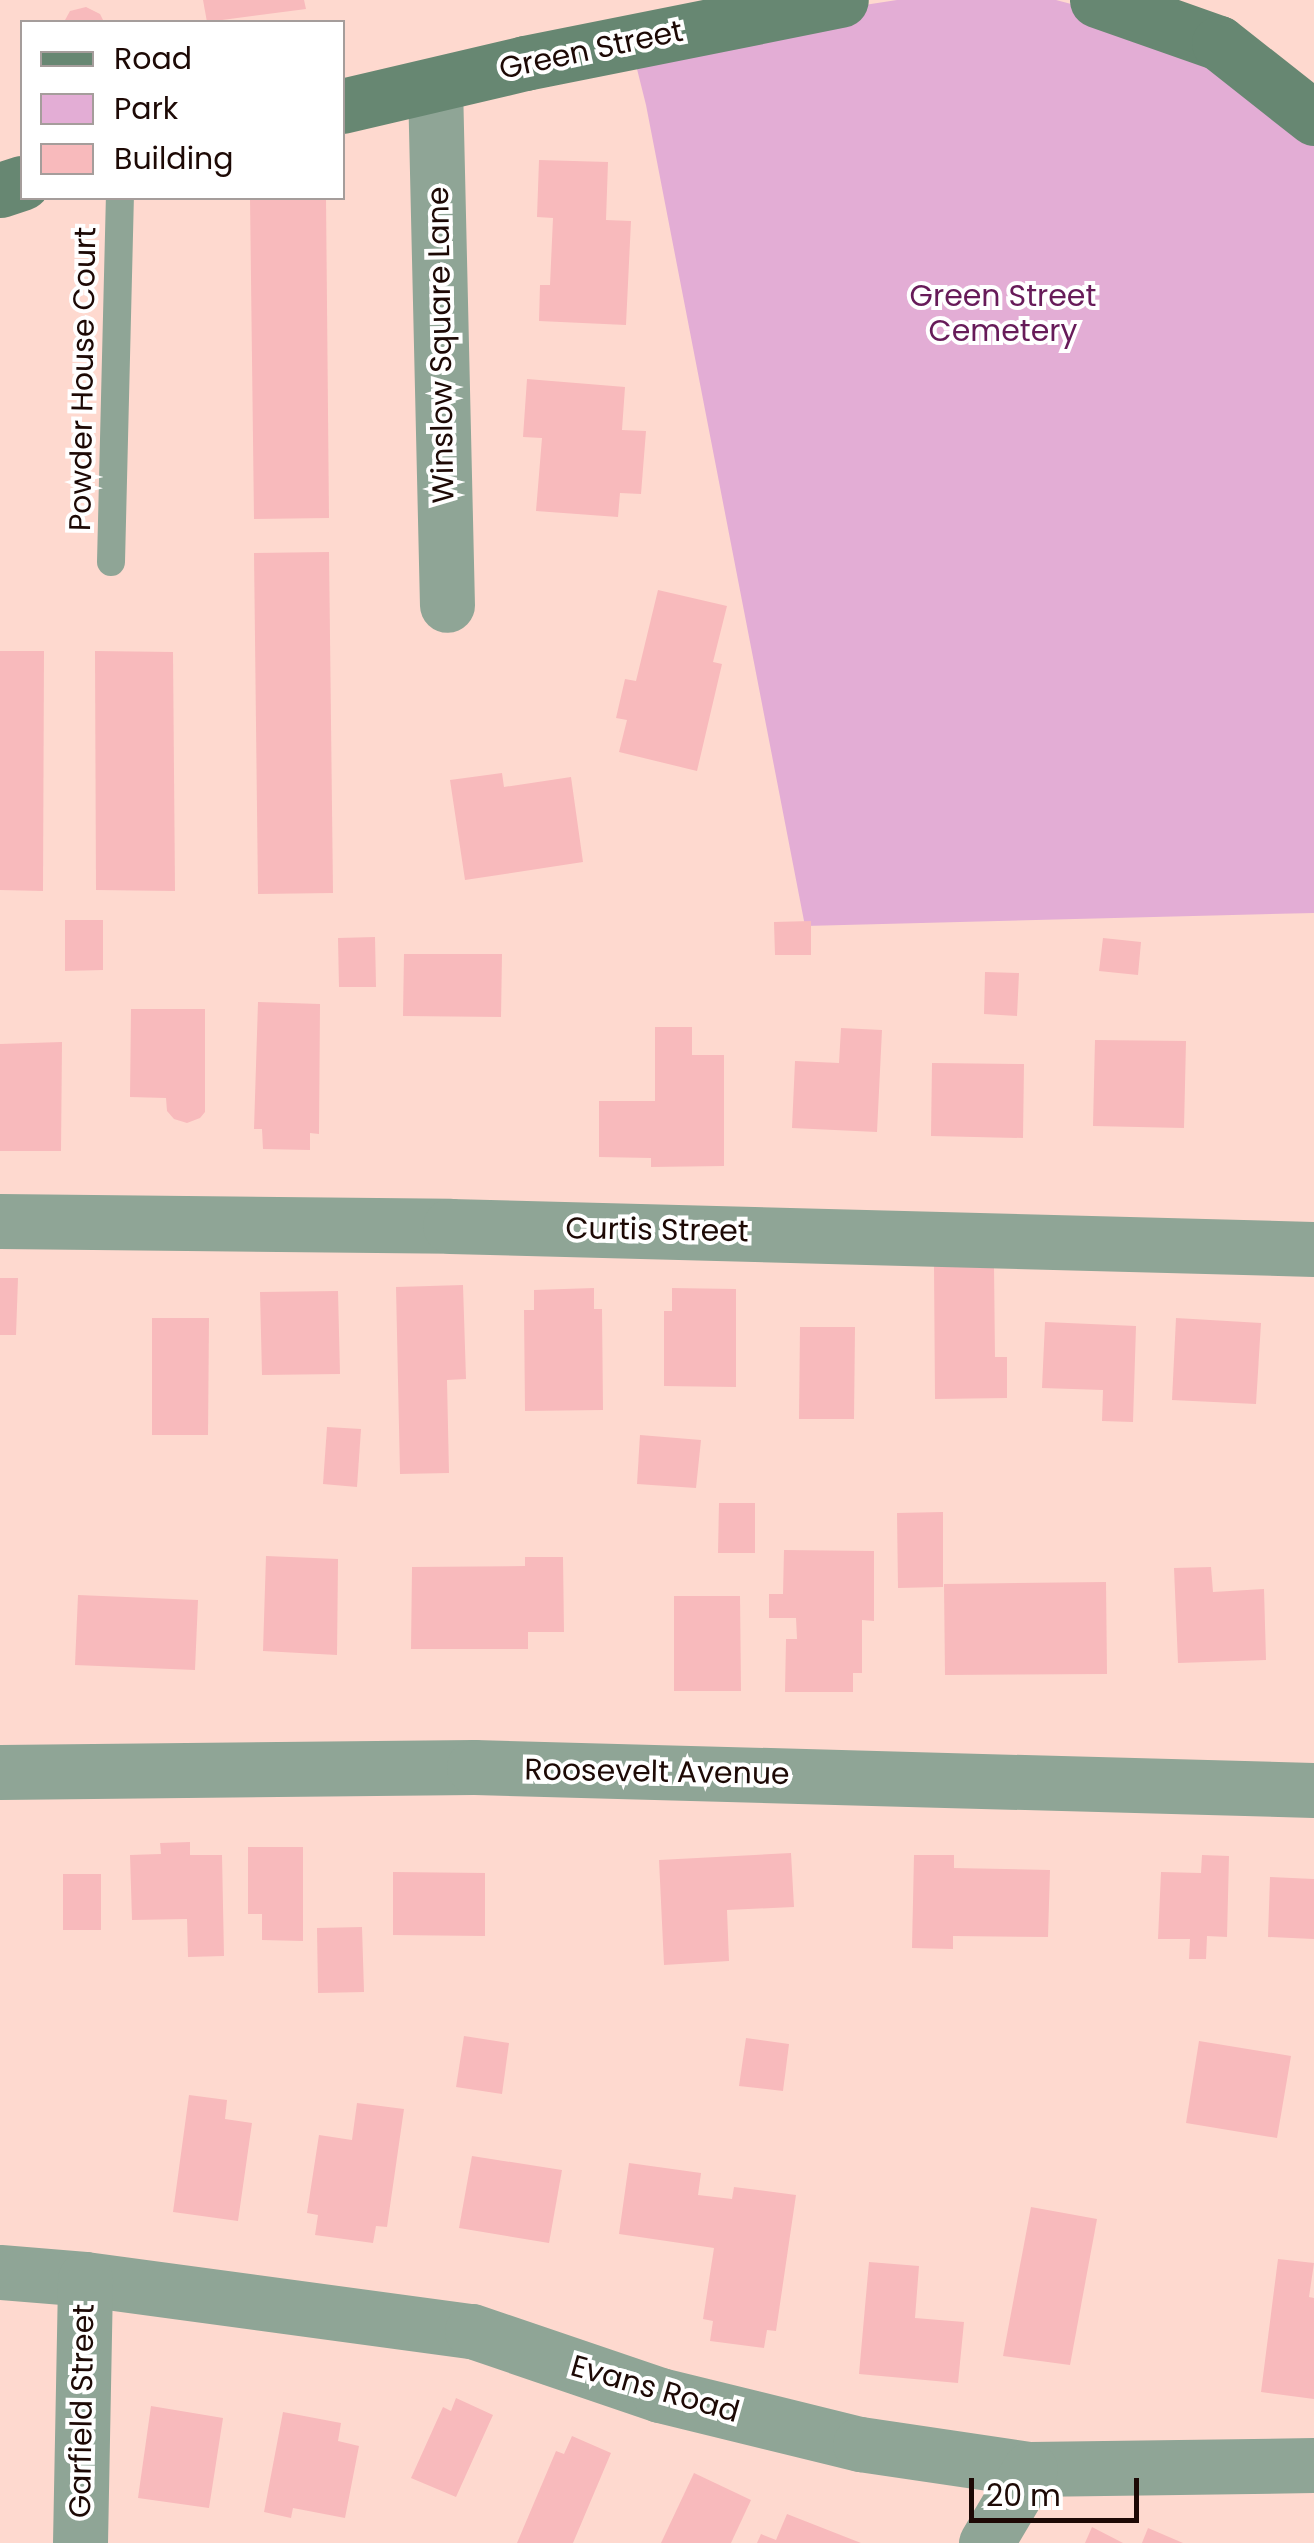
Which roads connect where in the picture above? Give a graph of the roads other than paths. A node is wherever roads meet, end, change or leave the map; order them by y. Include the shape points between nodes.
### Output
1 (841, 0) edge
2 (1097, 0) edge
3 (435, 85) junction
4 (345, 105) edge
5 (1314, 118) edge
6 (120, 200) edge
7 (111, 562) dead end
8 (447, 605) dead end
9 (0, 1221) edge
10 (1314, 1250) edge
11 (0, 1772) edge
12 (1314, 1790) edge
13 (0, 2272) edge
14 (84, 2279) junction
15 (1314, 2465) edge
16 (1030, 2469) junction
17 (80, 2543) edge
18 (986, 2543) edge

1 - 3 main road, Green Street
2 - 5 main road via 1219,43
3 - 4 main road, Green Street
3 - 8 street, Winslow Square Lane
6 - 7 lane, Powder House Court
9 - 10 street, Curtis Street
11 - 12 street, Roosevelt Avenue via 474,1768
13 - 14 street, Evans Road
14 - 16 street, Evans Road via 472,2331 660,2395 805,2431
14 - 17 street, Garfield Street
15 - 16 street, Evans Road
16 - 18 street

